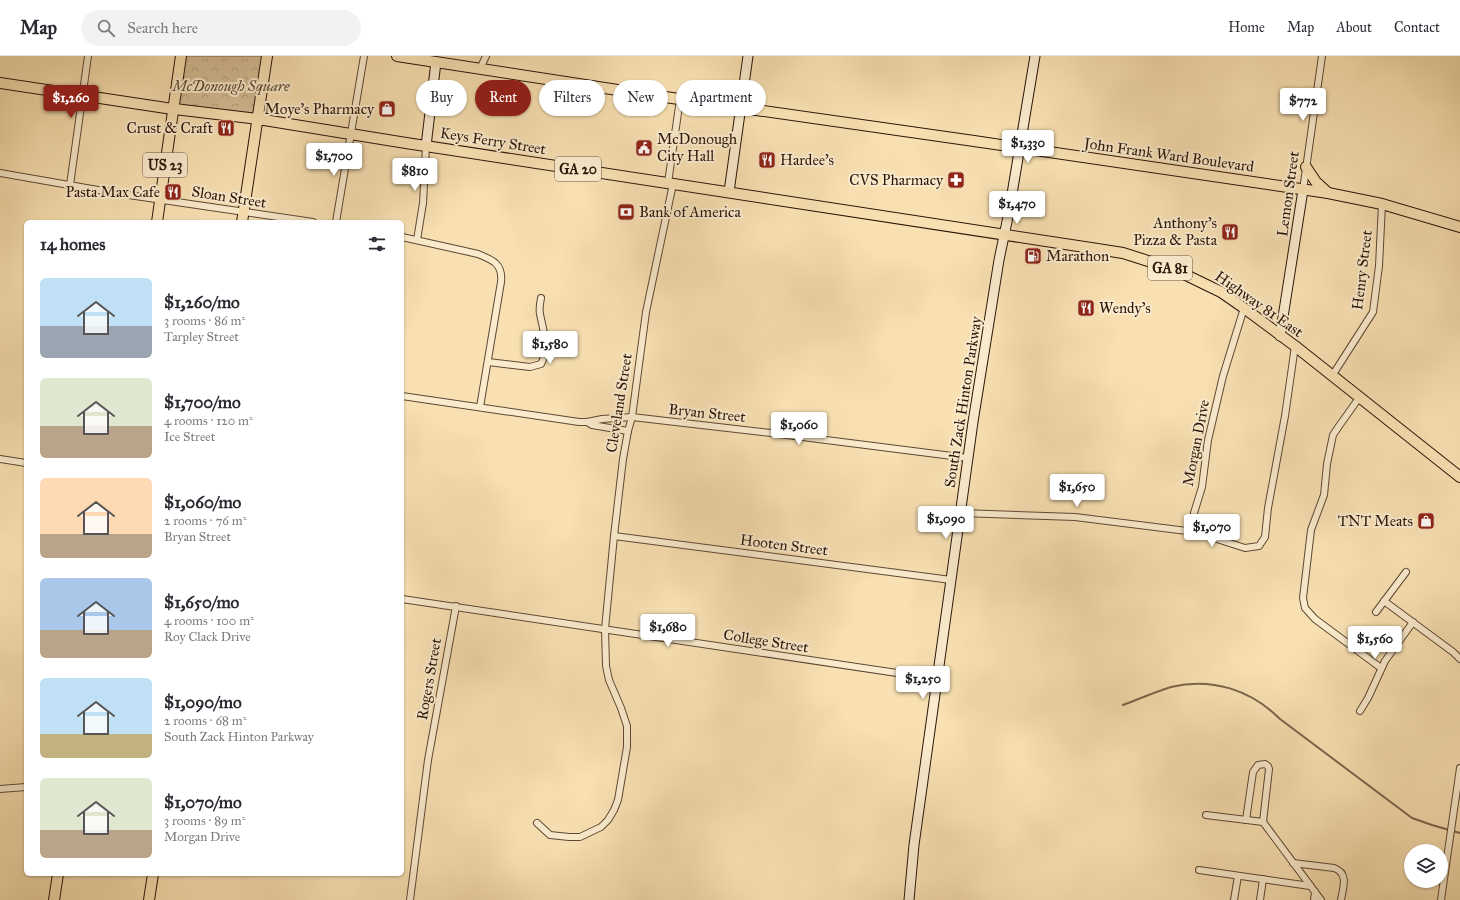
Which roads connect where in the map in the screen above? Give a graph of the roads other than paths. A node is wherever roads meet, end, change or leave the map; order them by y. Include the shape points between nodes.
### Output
1 (88, 56) edge
2 (181, 56) edge
3 (267, 56) edge
4 (364, 56) edge
5 (397, 56) edge
6 (486, 56) edge
7 (748, 56) edge
8 (1322, 56) edge
9 (1033, 57) edge
10 (436, 62) junction
11 (480, 69) junction
12 (745, 80) edge
13 (0, 83) edge
14 (83, 96) junction
15 (676, 98) edge
16 (174, 109) junction
17 (766, 111) edge
18 (678, 116) edge
19 (740, 116) edge
20 (258, 119) junction
21 (351, 135) junction
22 (426, 146) junction
23 (1020, 147) junction
24 (1306, 167) junction
25 (0, 173) edge
26 (670, 183) junction
27 (70, 185) junction
28 (1303, 190) junction
29 (729, 192) junction
30 (1328, 193) junction
31 (160, 200) junction
32 (1382, 204) junction
33 (243, 217) edge
34 (157, 220) edge
35 (285, 220) edge
36 (336, 220) edge
37 (1460, 227) edge
38 (1004, 234) junction
39 (404, 237) edge
40 (418, 240) junction
41 (541, 298) dead end
42 (1244, 308) junction
43 (1280, 336) junction
44 (1295, 346) junction
45 (488, 362) junction
46 (1332, 376) junction
47 (404, 396) edge
48 (1359, 398) junction
49 (480, 407) junction
50 (632, 417) junction
51 (586, 422) junction
52 (628, 431) junction
53 (968, 458) junction
54 (0, 459) edge
55 (24, 463) edge
56 (1460, 474) edge
57 (960, 513) junction
58 (1195, 532) junction
59 (614, 536) junction
60 (1406, 572) dead end
61 (951, 580) junction
62 (404, 599) edge
63 (1384, 601) junction
64 (456, 606) junction
65 (1376, 612) dead end
66 (1413, 622) junction
67 (605, 629) junction
68 (1460, 659) edge
69 (1381, 668) junction
70 (937, 680) junction
71 (1360, 711) dead end
72 (1460, 768) edge
73 (24, 787) edge
74 (0, 789) edge
75 (1206, 815) dead end
76 (1246, 820) junction
77 (1262, 822) junction
78 (537, 823) dead end
79 (1293, 863) junction
80 (1199, 870) dead end
81 (58, 876) edge
82 (153, 876) edge
83 (1238, 876) junction
84 (1263, 879) junction
85 (1310, 886) junction
86 (1315, 892) junction
87 (54, 900) edge
88 (149, 900) edge
89 (410, 900) edge
90 (909, 900) edge
91 (1234, 900) edge
92 (1260, 900) edge
93 (1314, 900) edge
94 (1321, 900) edge
95 (1341, 900) edge
96 (1441, 900) edge

1 - 14 street
2 - 16 main road, US 23
3 - 20 main road
4 - 21 street
5 - 10 main road, John Frank Ward Boulevard
6 - 11 street
7 - 12 main road
8 - 24 street, Lemon Street
9 - 23 main road, South Zack Hinton Parkway
10 - 11 main road, John Frank Ward Boulevard
10 - 22 main road
11 - 15 main road, John Frank Ward Boulevard
13 - 14 main road, Keys Ferry Street / GA 20
14 - 16 main road, Keys Ferry Street / GA 20
14 - 27 street
16 - 20 main road, Keys Ferry Street / GA 20
16 - 31 main road, US 23
17 - 23 main road, John Frank Ward Boulevard
18 - 26 street, Cleveland Street
19 - 29 main road
20 - 21 main road, Keys Ferry Street / GA 20
20 - 33 main road
21 - 22 main road, Keys Ferry Street / GA 20
21 - 36 street
22 - 26 main road, Keys Ferry Street / GA 20
22 - 40 street
23 - 28 main road, John Frank Ward Boulevard
23 - 38 main road, South Zack Hinton Parkway
24 - 28 street, Lemon Street
24 - 30 main road via 1316,182
25 - 27 street, Sloan Street
26 - 29 main road, Keys Ferry Street / GA 20
26 - 50 street, Cleveland Street via 646,312
27 - 31 street, Sloan Street
28 - 30 main road, John Frank Ward Boulevard
28 - 43 main road, Lemon Street
29 - 38 main road, Keys Ferry Street / GA 20
30 - 32 main road, John Frank Ward Boulevard
31 - 33 street, Sloan Street
31 - 34 main road, US 23
32 - 37 main road, John Frank Ward Boulevard
32 - 46 street, Henry Street via 1379,266 1373,312
33 - 35 street, Sloan Street
38 - 42 main road, Highway 81 East / GA 81 via 1137,257 1194,278
38 - 53 main road, South Zack Hinton Parkway
39 - 40 street
40 - 45 street via 478,254 489,258 499,267 502,274
41 - 45 street via 540,312 545,333 545,350 541,364 530,367
42 - 43 main road, Highway 81 East / GA 81
42 - 58 street, Morgan Drive via 1223,376 1208,440 1202,487 1194,513
43 - 44 main road, Highway 81 East / GA 81
44 - 46 main road, Highway 81 East / GA 81
44 - 58 street via 1265,537 1259,546 1245,548
45 - 49 street
46 - 48 main road, Highway 81 East / GA 81
47 - 49 street, Bryan Street
48 - 56 main road, Highway 81 East / GA 81
48 - 69 street via 1334,435 1327,464 1323,500 1311,530 1303,602 1307,612 1315,619
49 - 51 street, Bryan Street
50 - 51 street, Bryan Street
50 - 52 street, Cleveland Street
50 - 53 street, Bryan Street
51 - 52 street, Bryan Street
52 - 59 street, Cleveland Street
53 - 57 main road, South Zack Hinton Parkway
54 - 55 street
57 - 58 street via 1075,517
57 - 61 main road, South Zack Hinton Parkway
59 - 61 street, Hooten Street
59 - 67 street, Cleveland Street
60 - 63 street
61 - 70 main road, South Zack Hinton Parkway
62 - 64 street, College Street
63 - 65 street
63 - 66 street
64 - 67 street, College Street
64 - 89 street, Rogers Street via 428,760
66 - 68 street
66 - 69 street
67 - 70 street, College Street
67 - 78 street, Cleveland Street via 609,680 627,726 618,800 608,820 601,827 580,837 550,834
69 - 71 street
70 - 90 main road, South Zack Hinton Parkway
72 - 96 street
73 - 74 street
75 - 76 street
76 - 77 street
76 - 77 street via 1253,772 1258,765 1265,764 1269,769
77 - 79 street
79 - 85 street
79 - 95 street via 1340,871 1344,879
80 - 83 street
81 - 87 main road
82 - 88 main road
83 - 84 street
83 - 91 street
84 - 85 street
84 - 92 street
85 - 86 street
86 - 93 street
86 - 94 street

